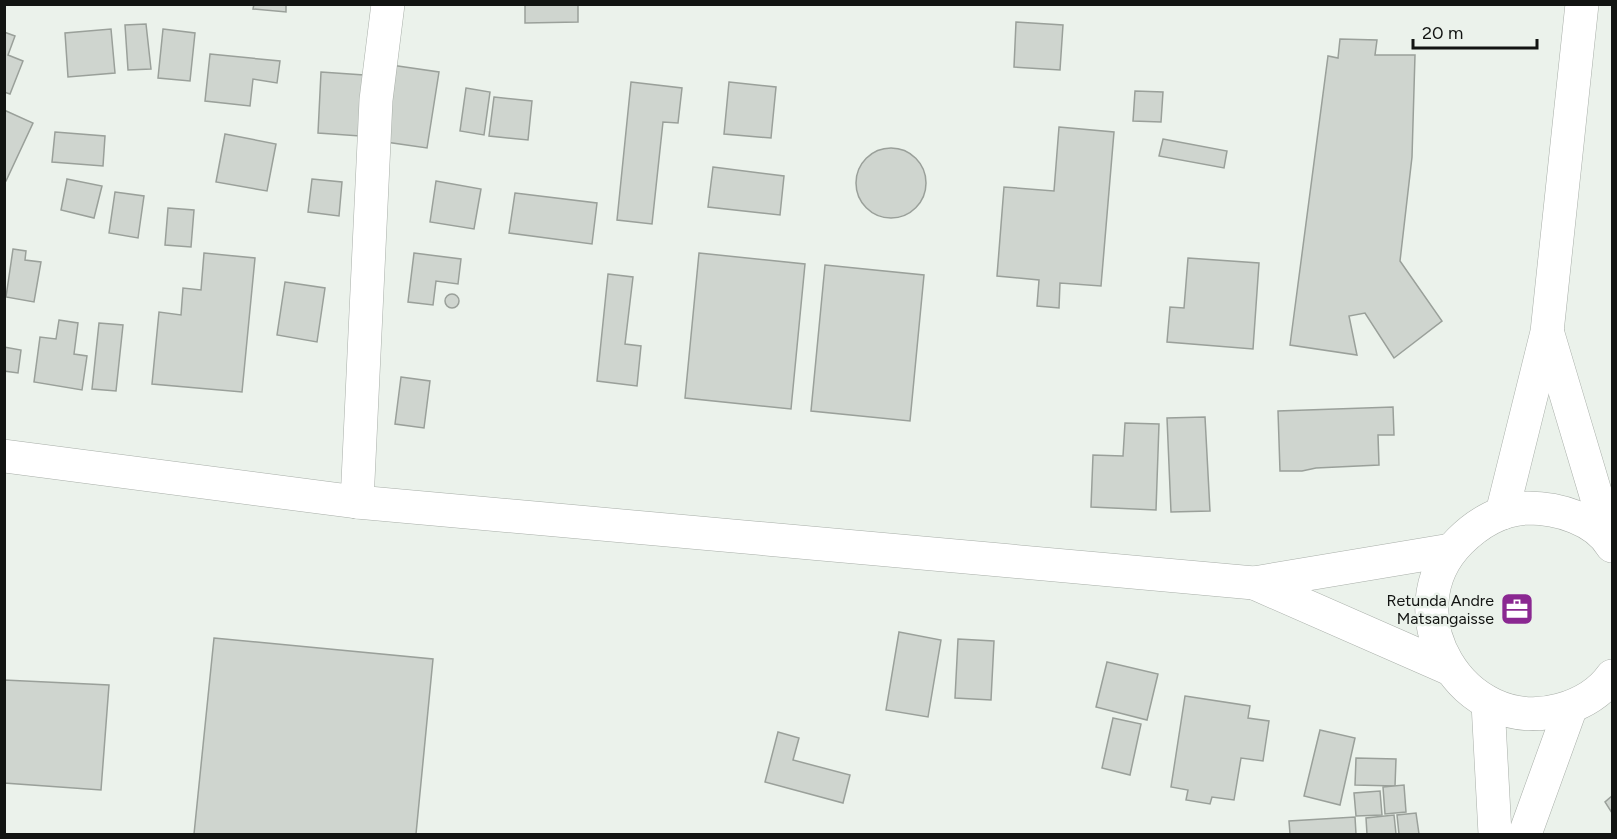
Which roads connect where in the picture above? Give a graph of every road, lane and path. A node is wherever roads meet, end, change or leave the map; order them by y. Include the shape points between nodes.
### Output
1 (387, 4) edge
2 (1582, 4) edge
3 (1547, 332) junction
4 (4, 456) edge
5 (357, 502) junction
6 (1502, 513) junction
7 (1611, 544) edge
8 (1451, 550) junction
9 (1254, 583) junction
10 (1450, 669) junction
11 (1611, 680) edge
12 (1488, 703) junction
13 (1571, 707) junction
14 (1495, 834) edge
15 (1524, 834) edge

1 - 5 main road via 376,100
2 - 3 main road
3 - 6 main road
3 - 7 main road
4 - 5 main road
5 - 9 main road
6 - 7 main road via 1525,508 1572,515 1593,526
6 - 8 main road via 1474,527
8 - 9 main road
8 - 10 main road via 1436,578 1432,609 1436,641
9 - 10 main road
10 - 12 main road via 1467,689
11 - 13 main road
12 - 13 main road via 1529,714
12 - 14 main road
13 - 15 main road

